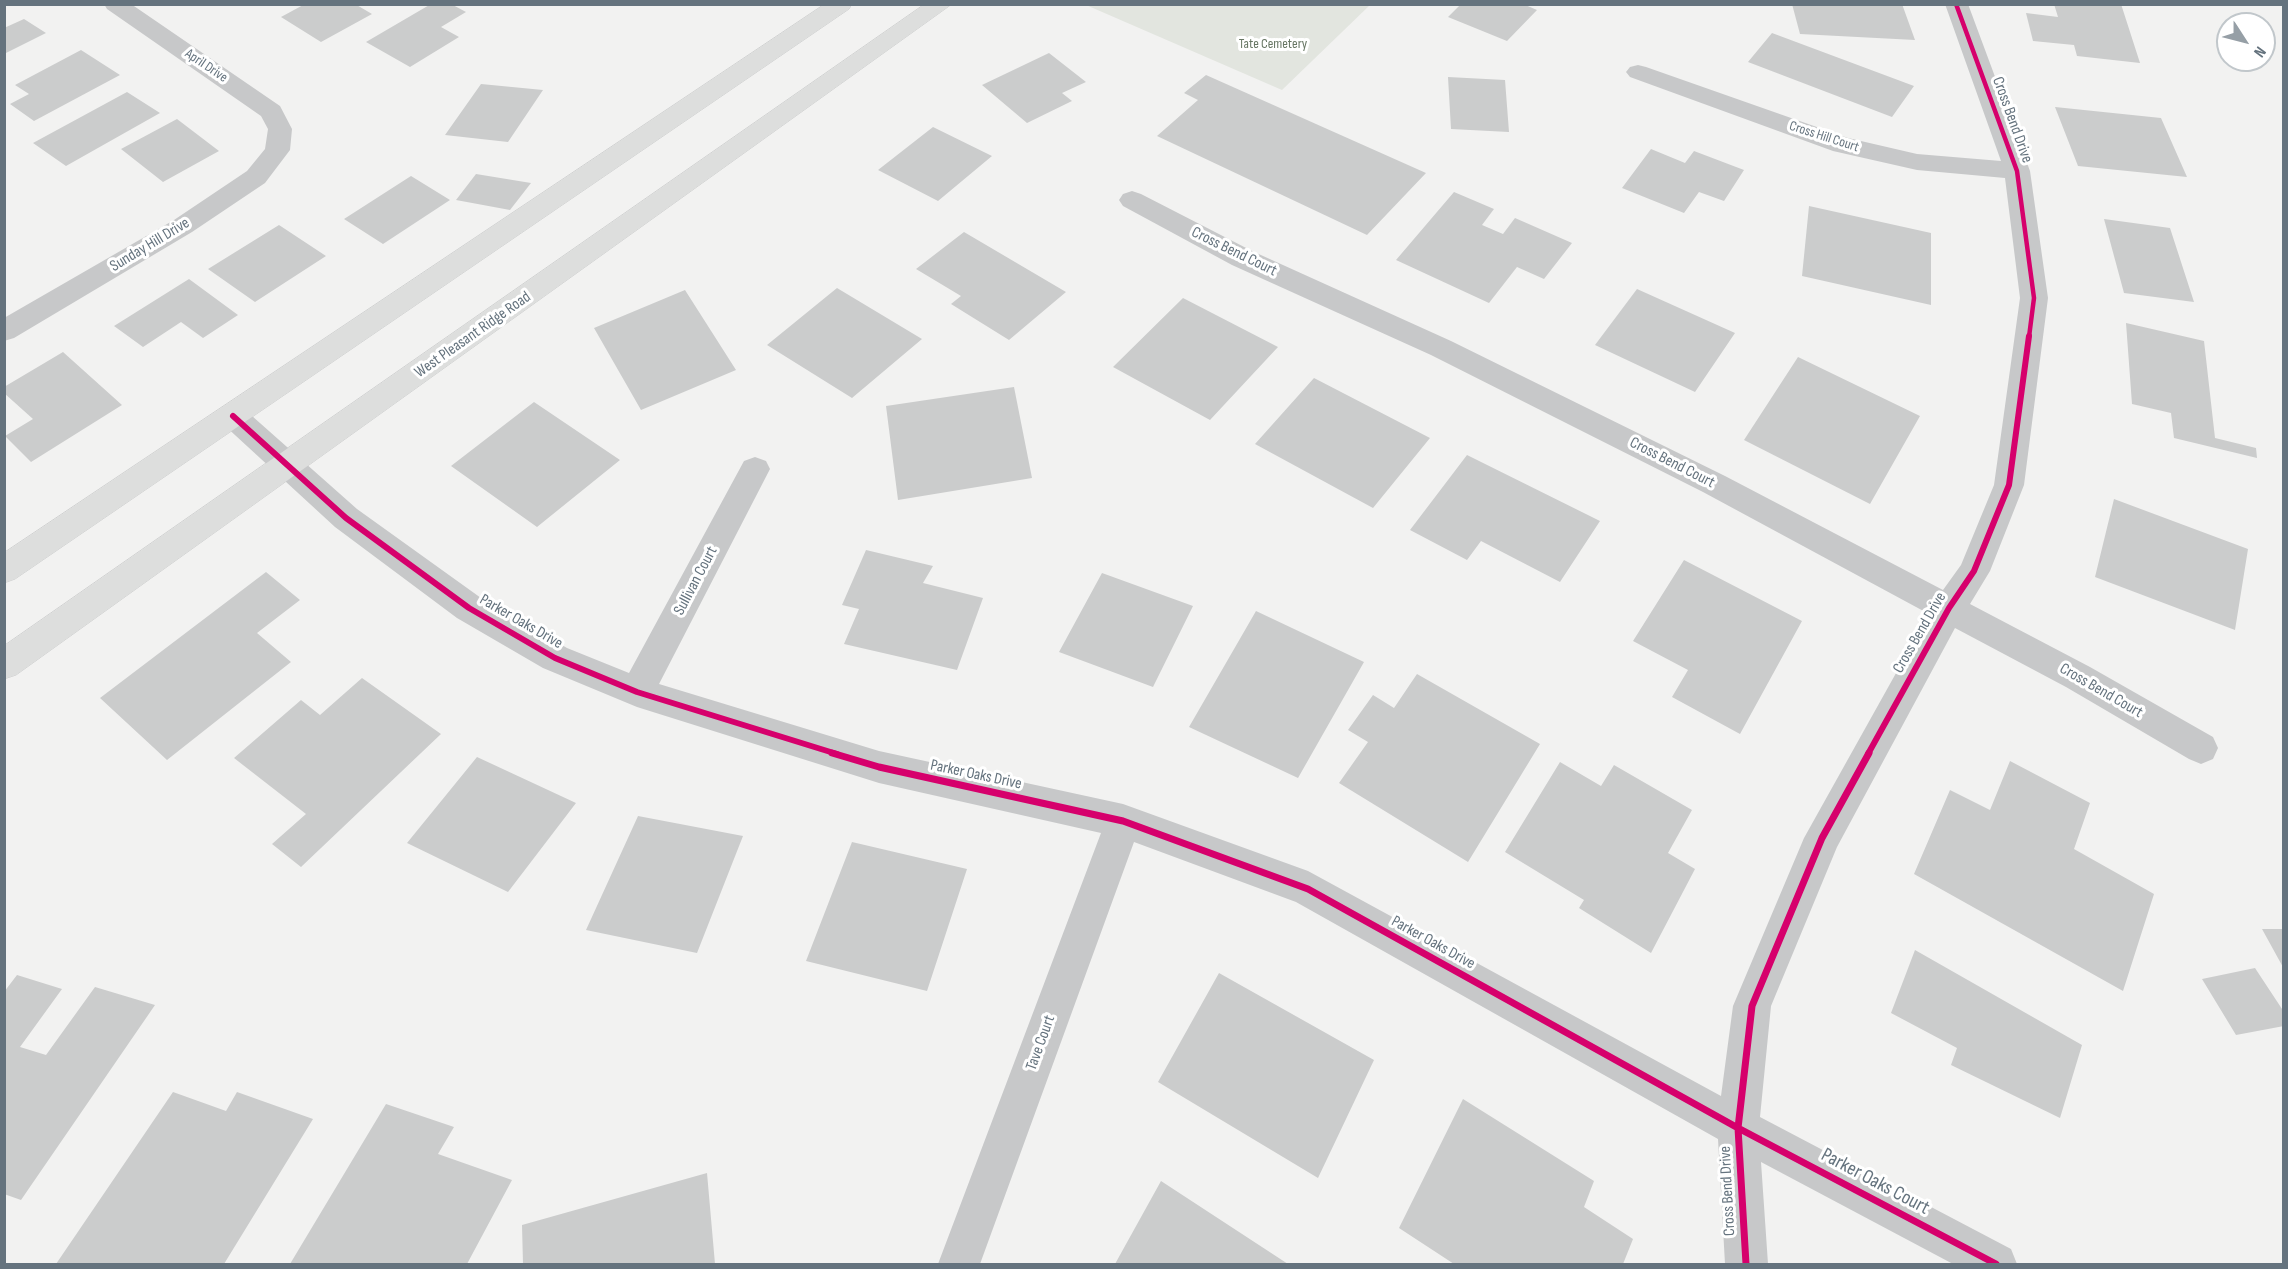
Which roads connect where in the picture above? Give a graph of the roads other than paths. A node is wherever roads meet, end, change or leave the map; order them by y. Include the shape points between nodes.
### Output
1 (115, 4) edge
2 (841, 4) edge
3 (941, 4) edge
4 (1956, 4) edge
5 (1638, 72) dead end
6 (279, 140) joint
7 (2017, 171) junction
8 (1132, 200) dead end
9 (4, 331) edge
10 (233, 416) junction
11 (287, 466) junction
12 (755, 470) dead end
13 (4, 570) edge
14 (1949, 608) junction
15 (4, 665) edge
16 (637, 692) junction
17 (2201, 748) dead end
18 (1123, 821) junction
19 (1738, 1128) junction
20 (959, 1264) edge
21 (1746, 1264) edge
22 (1996, 1264) edge

1 - 6 street, April Drive via 271,111 280,129
2 - 10 main road
3 - 11 main road, West Pleasant Ridge Road
4 - 7 street, Cross Bend Drive
5 - 7 street, Cross Hill Court via 1842,145 1917,162
6 - 9 street, Sunday Hill Drive via 277,150 256,177 183,226
7 - 14 street, Cross Bend Drive via 2034,298 2009,485 1974,571
8 - 14 street, Cross Bend Court via 1242,258 1441,348 1714,484
10 - 11 street, Parker Oaks Drive
10 - 13 main road
11 - 15 main road, West Pleasant Ridge Road
11 - 16 street, Parker Oaks Drive via 346,518 469,608 555,658
12 - 16 street, Sullivan Court
14 - 17 street, Cross Bend Court
14 - 19 street, Cross Bend Drive via 1822,838 1752,1006
16 - 18 street, Parker Oaks Drive via 879,767
18 - 19 street, Parker Oaks Drive via 1308,889
18 - 20 street, Tave Court
19 - 21 street, Cross Bend Drive
19 - 22 street, Parker Oaks Court

